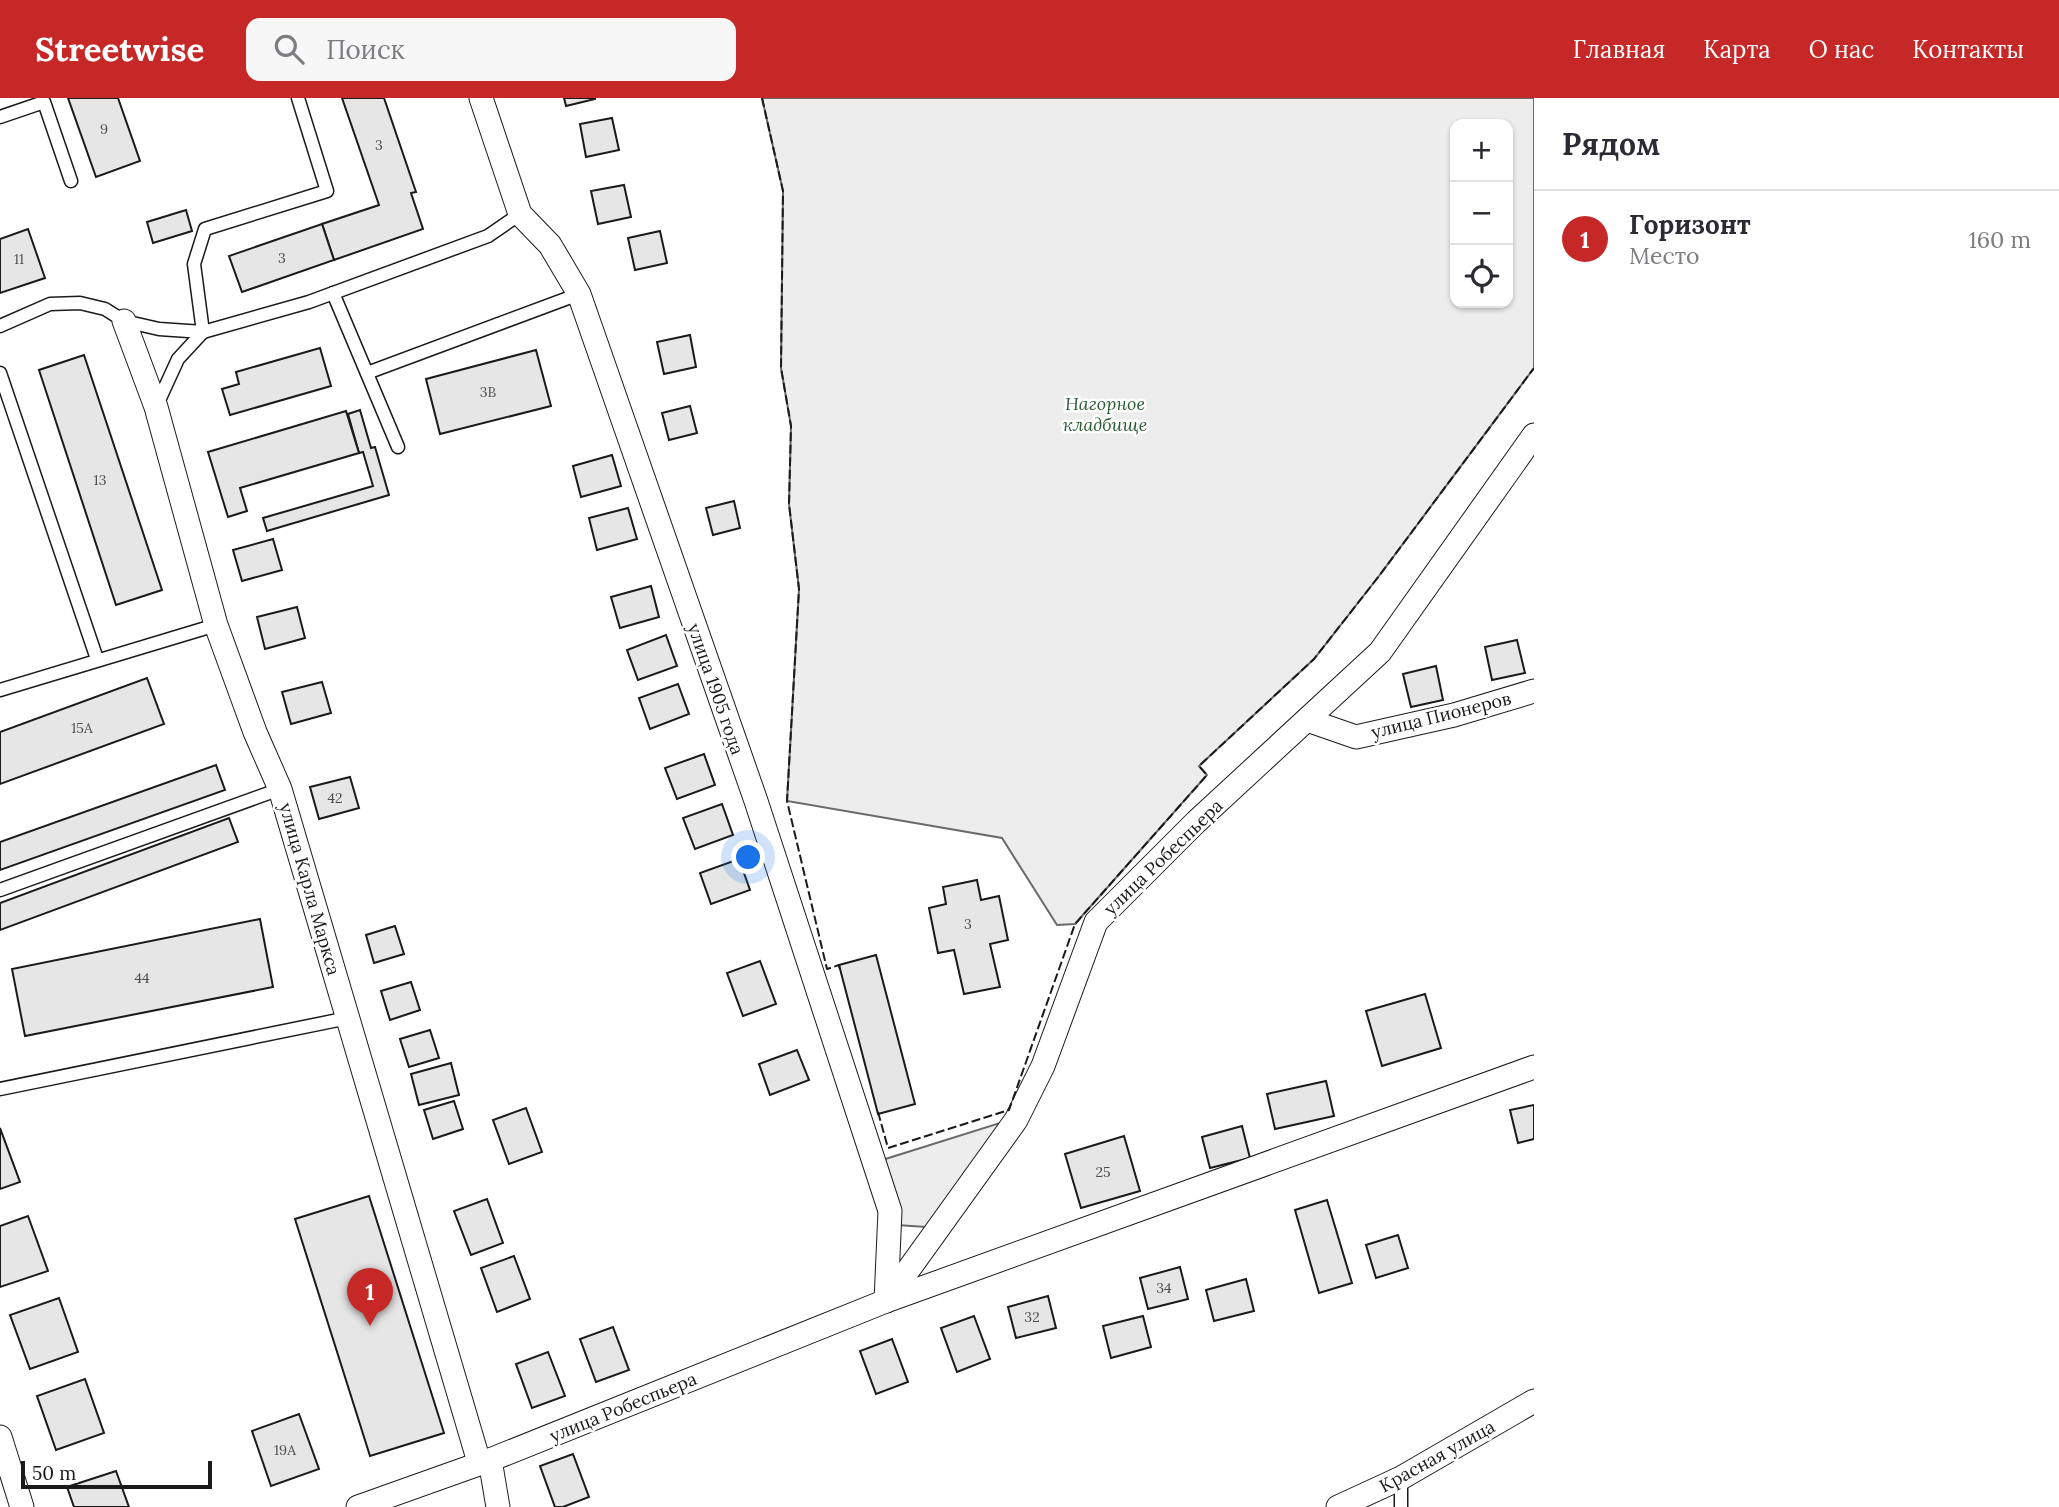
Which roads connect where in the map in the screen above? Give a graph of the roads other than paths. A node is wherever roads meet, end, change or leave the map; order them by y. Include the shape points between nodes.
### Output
1 (298, 98) edge
2 (481, 98) edge
3 (0, 117) edge
4 (71, 181) dead end
5 (520, 214) junction
6 (333, 293) junction
7 (579, 295) junction
8 (124, 321) junction
9 (0, 326) edge
10 (203, 332) junction
11 (0, 373) edge
12 (367, 373) junction
13 (156, 407) junction
14 (1534, 435) edge
15 (398, 447) dead end
16 (216, 625) junction
17 (97, 659) junction
18 (0, 690) edge
19 (1534, 691) edge
20 (1307, 720) junction
21 (280, 789) junction
22 (0, 890) edge
23 (348, 1018) junction
24 (1534, 1067) edge
25 (0, 1089) edge
26 (886, 1301) junction
27 (1534, 1401) edge
28 (0, 1437) edge
29 (484, 1461) junction
30 (1401, 1478) junction
31 (22, 1507) edge
32 (358, 1507) edge
33 (498, 1507) edge
34 (1338, 1507) edge
35 (1401, 1507) edge

1 - 10 lane via 327,191 205,229 194,264
2 - 5 street, улица 1905 года
3 - 4 lane via 44,102
5 - 6 lane via 488,236
5 - 7 street, улица 1905 года via 551,245
6 - 10 lane
6 - 12 lane
7 - 12 lane
7 - 26 street, улица 1905 года via 755,802 890,1211
8 - 9 lane via 105,309 70,303 50,304
8 - 10 lane
8 - 13 street, улица Карла Маркса
10 - 13 lane via 178,359
11 - 17 lane
12 - 15 lane
13 - 16 street, улица Карла Маркса
14 - 20 street, улица Робеспьера via 1380,652
16 - 17 lane
16 - 21 street, улица Карла Маркса
17 - 18 lane
19 - 20 street, улица Пионеров via 1356,737
20 - 26 street, улица Робеспьера via 1096,922 1043,1066 1016,1120
21 - 22 lane
21 - 23 street, улица Карла Маркса
23 - 25 lane
23 - 29 street, улица Карла Маркса
24 - 26 street, улица Робеспьера
26 - 29 street, улица Робеспьера
27 - 30 street, Красная улица
28 - 31 street
29 - 32 street, улица Робеспьера
29 - 33 street, улица Карла Маркса
30 - 34 street, Красная улица
30 - 35 lane

